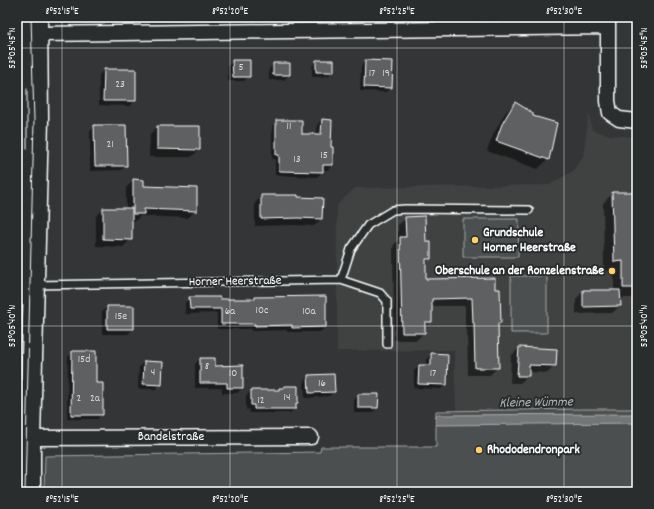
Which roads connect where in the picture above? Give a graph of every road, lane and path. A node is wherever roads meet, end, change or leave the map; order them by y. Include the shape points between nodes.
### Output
1 (18, 17) edge
2 (608, 22) edge
3 (37, 25) edge
4 (30, 95) dead end
5 (637, 121) edge
6 (528, 210) dead end
7 (341, 280) junction
8 (34, 285) junction
9 (17, 297) edge
10 (387, 344) dead end
11 (311, 437) dead end
12 (30, 438) junction
13 (22, 463) dead end
14 (30, 492) edge

1 - 9 main road via 20,177
2 - 3 street
2 - 5 street via 610,113 619,119
3 - 8 main road via 38,127
4 - 13 lane via 30,193
6 - 7 lane via 393,210 368,225 351,249
7 - 8 lane, Horner Heerstraße
7 - 10 lane, Horner Heerstraße via 380,293 387,301
8 - 12 main road
11 - 12 street, Bandelstraße
12 - 14 main road

